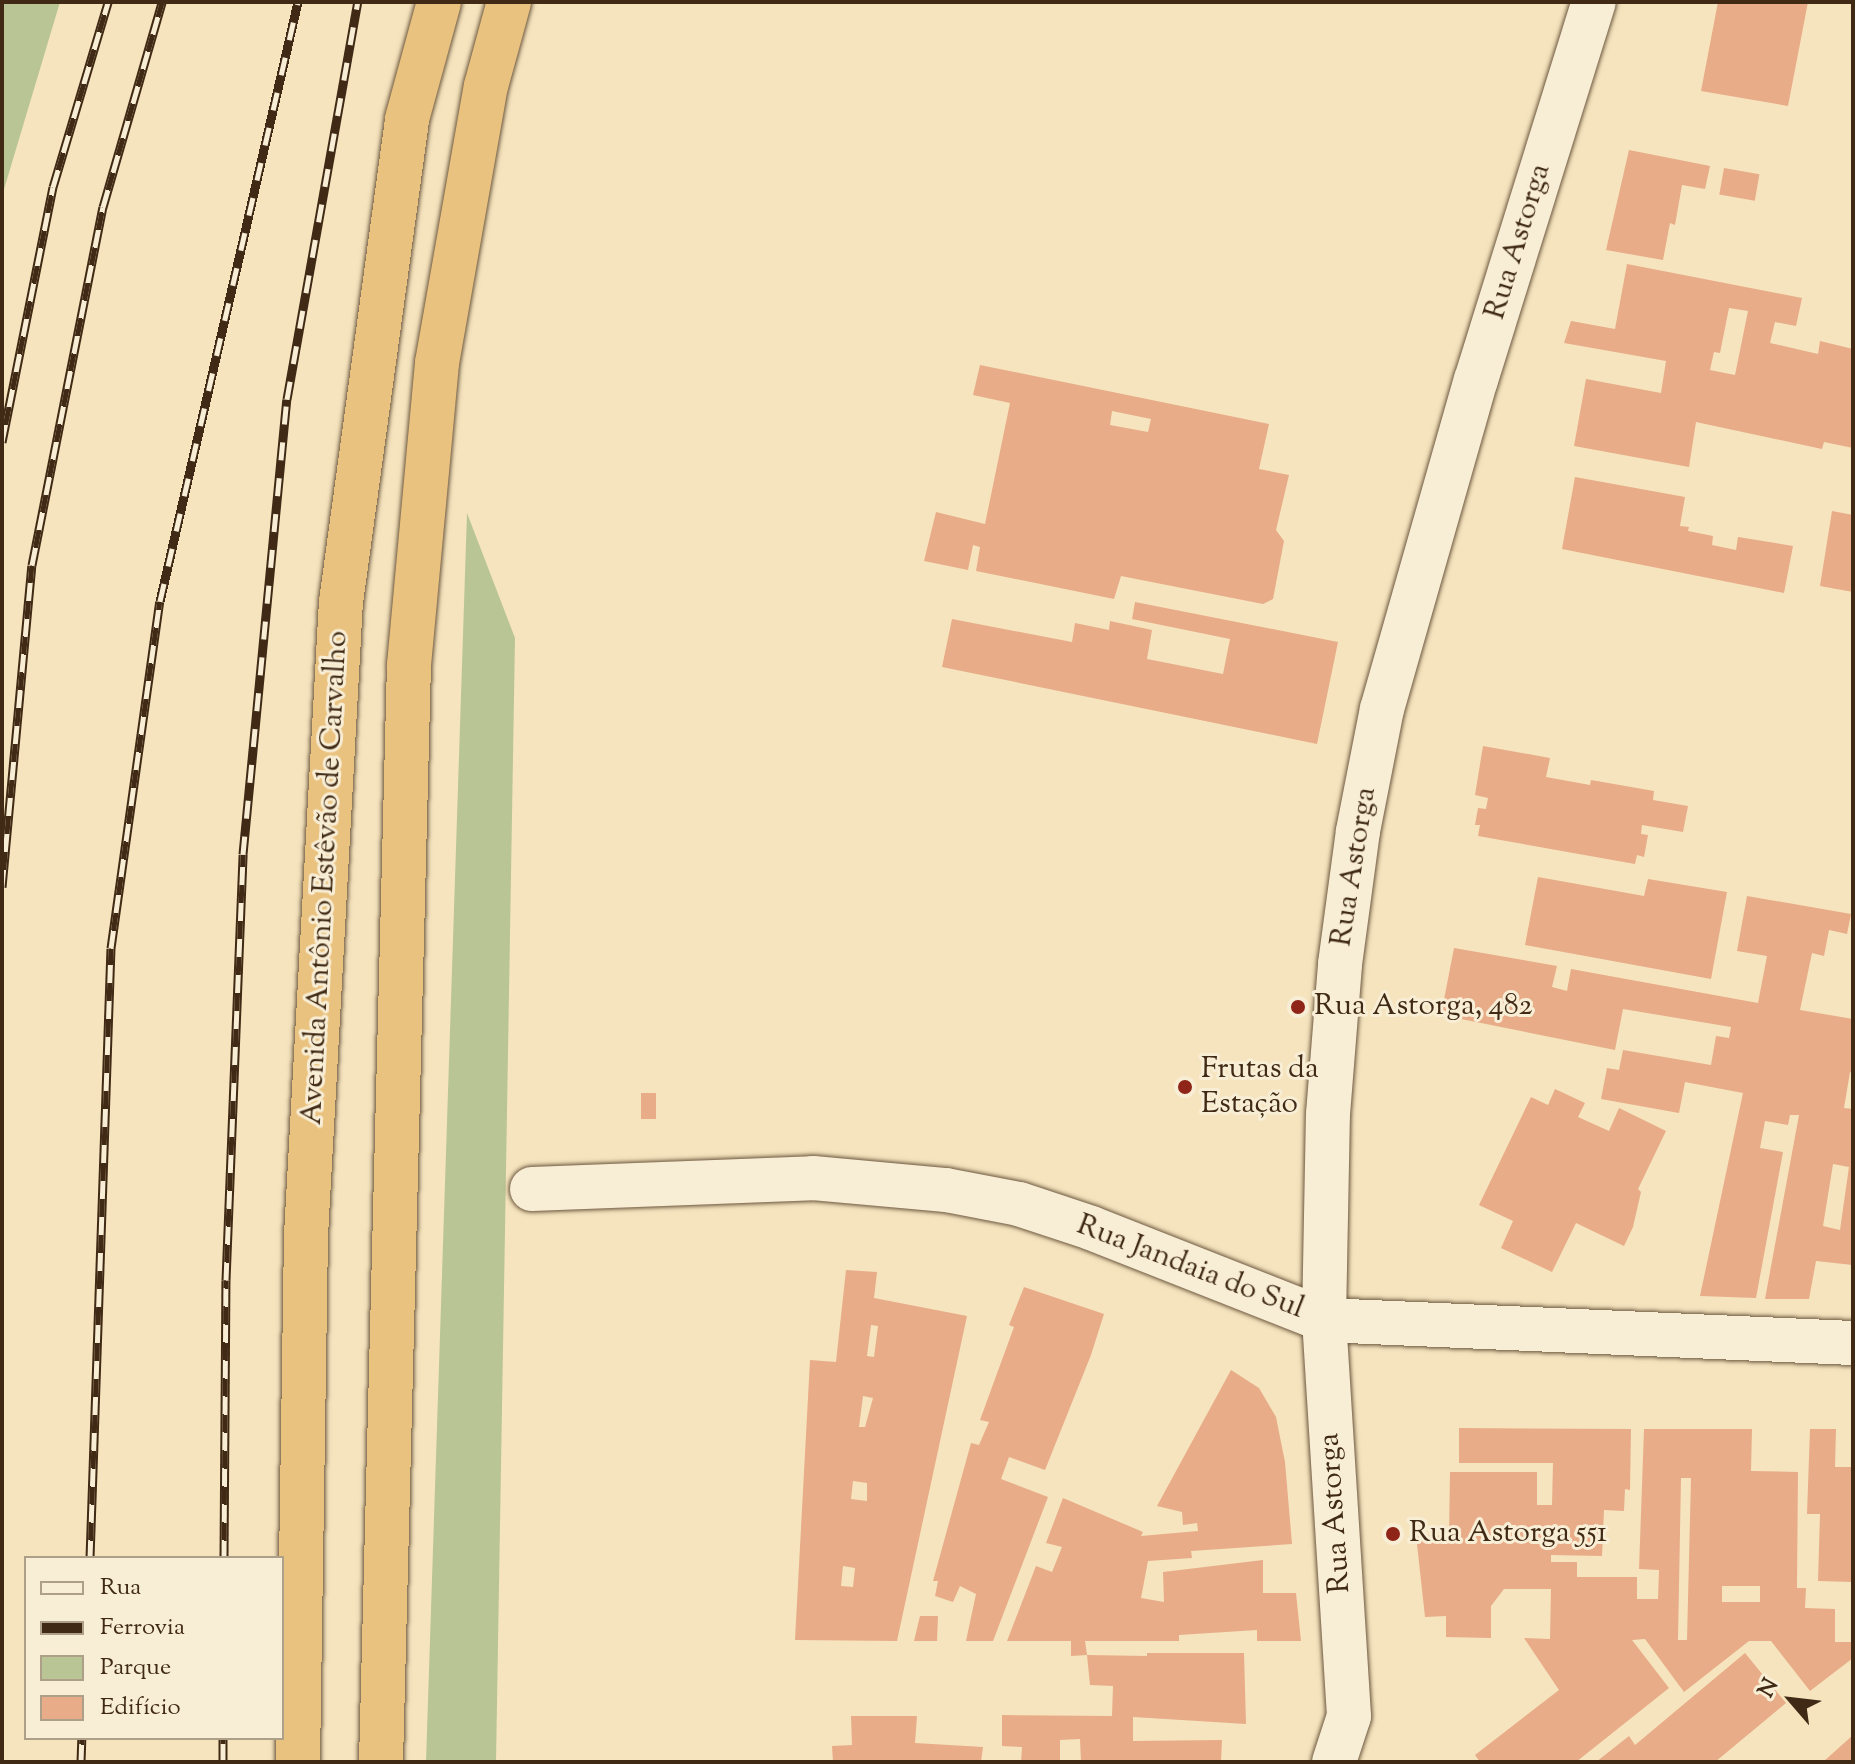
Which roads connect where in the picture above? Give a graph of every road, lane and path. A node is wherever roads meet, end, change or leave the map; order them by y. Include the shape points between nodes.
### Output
1 (439, 2) edge
2 (509, 2) edge
3 (1594, 2) edge
4 (532, 1189) dead end
5 (1324, 1320) junction
6 (1853, 1343) edge
7 (1349, 1716) junction
8 (298, 1762) edge
9 (381, 1762) edge
10 (1334, 1762) edge
11 (1365, 1762) edge

1 - 8 highway, Avenida Antônio Estêvão de Carvalho via 407,119 341,602 306,1235
2 - 9 highway via 486,86 437,363 409,665
3 - 5 street, Rua Astorga via 1476,380 1382,709 1340,964 1328,1114
4 - 5 street, Rua Jandaia do Sul via 813,1178 946,1190 1019,1204 1091,1228
5 - 6 street, Rua Jandaia do Sul
5 - 7 street, Rua Astorga
7 - 10 street, Rua Astorga
7 - 11 street

